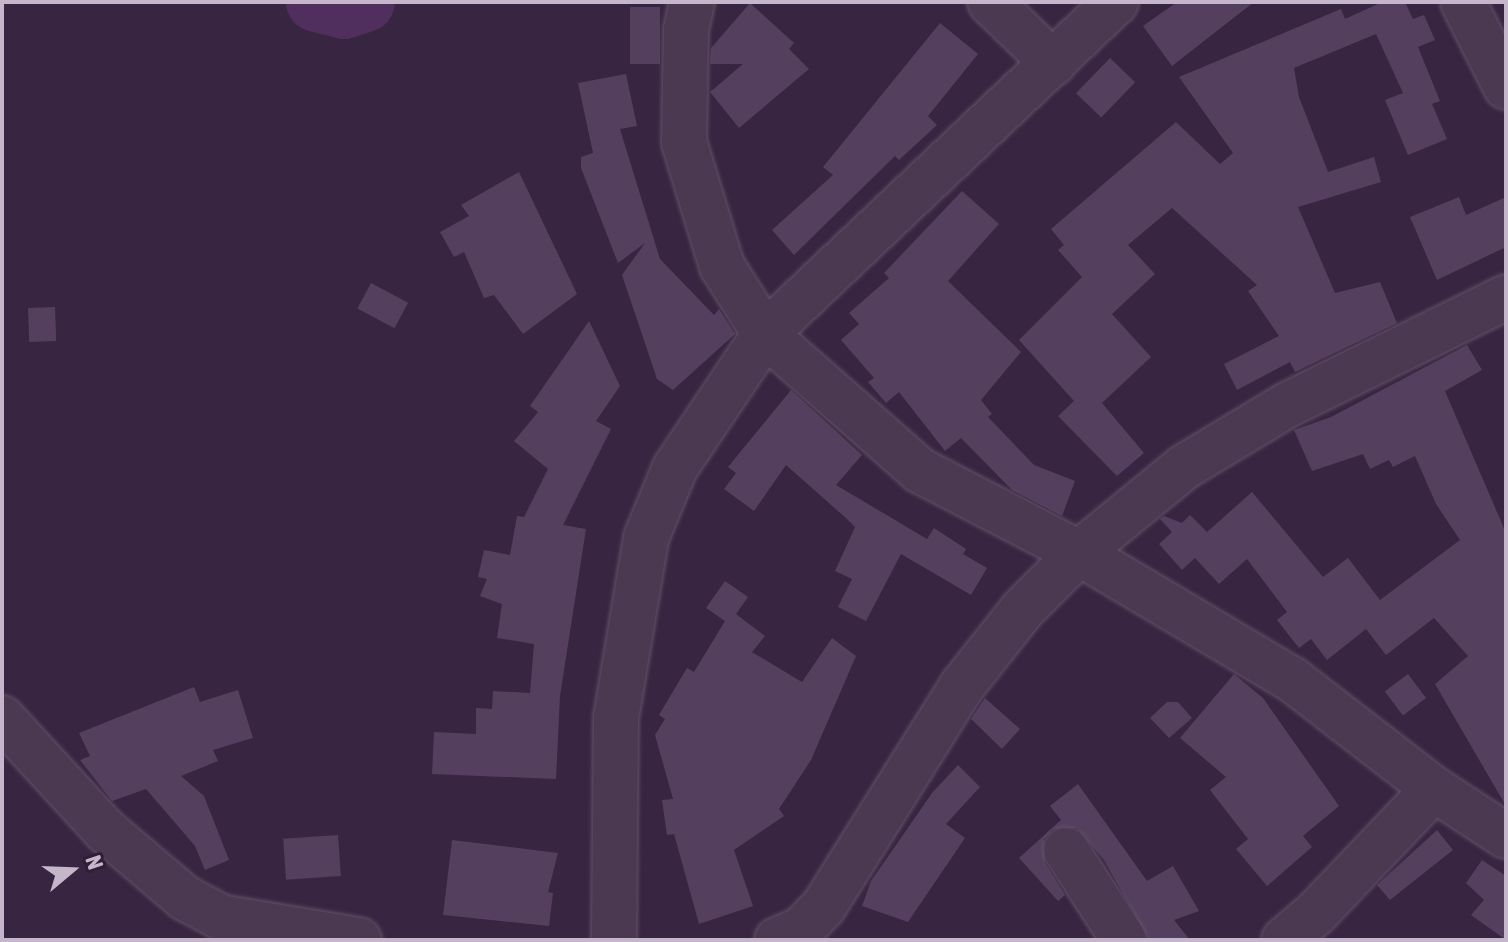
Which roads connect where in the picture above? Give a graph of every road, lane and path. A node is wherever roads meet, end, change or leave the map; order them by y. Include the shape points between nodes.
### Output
1 (692, 2) edge
2 (990, 2) edge
3 (1116, 2) edge
4 (1463, 2) edge
5 (1053, 63) junction
6 (1506, 87) edge
7 (1506, 297) edge
8 (765, 334) junction
9 (1079, 553) junction
10 (2, 718) edge
11 (1434, 789) junction
12 (1506, 836) edge
13 (1066, 850) dead end
14 (359, 940) edge
15 (614, 940) edge
16 (777, 940) edge
17 (1124, 940) edge
18 (1284, 940) edge

1 - 8 street via 686,30 684,142 722,266
2 - 5 street
3 - 5 street
4 - 6 street
5 - 8 street
7 - 9 street via 1289,404 1184,467
8 - 9 street via 919,470
8 - 15 street via 675,468 646,538 616,718
9 - 11 street via 1293,680
9 - 16 street via 1023,609 962,686 824,906 801,930
10 - 14 street via 106,831 185,898 220,917
11 - 12 street
11 - 18 street
13 - 17 street

